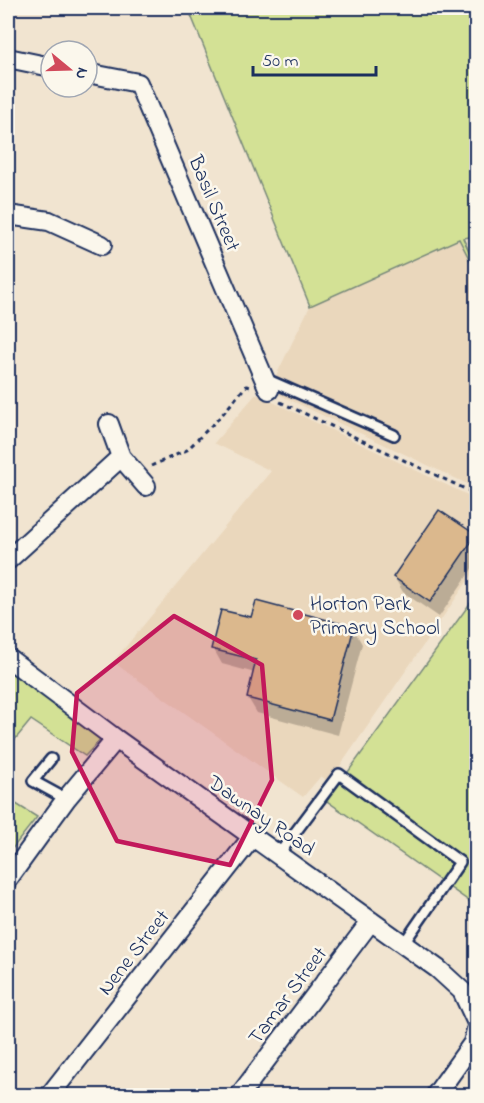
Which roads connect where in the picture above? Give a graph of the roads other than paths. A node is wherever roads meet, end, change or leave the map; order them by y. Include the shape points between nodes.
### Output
1 (8, 58) edge
2 (39, 64) edge
3 (99, 75) edge
4 (8, 215) edge
5 (102, 245) dead end
6 (266, 384) joint
7 (109, 424) dead end
8 (394, 435) dead end
9 (121, 457) junction
10 (141, 480) road end
11 (8, 560) edge
12 (8, 658) edge
13 (116, 739) junction
14 (51, 759) dead end
15 (66, 799) junction
16 (253, 836) junction
17 (279, 854) junction
18 (8, 879) edge
19 (371, 921) junction
20 (404, 943) junction
21 (477, 1021) edge
22 (477, 1030) edge
23 (49, 1095) edge
24 (239, 1095) edge
25 (435, 1095) edge

1 - 2 street
3 - 6 street, Basil Street via 138,83
4 - 5 street via 49,221
6 - 8 lane
7 - 9 street
9 - 10 street
9 - 11 street
12 - 13 street, Dawnay Road
13 - 15 street
13 - 16 street, Dawnay Road
14 - 15 lane via 33,781
15 - 18 street
16 - 17 street, Dawnay Road
16 - 23 street, Nene Street
17 - 19 street, Dawnay Road
17 - 20 lane via 339,774 460,862
19 - 20 street, Dawnay Road
19 - 24 street, Tamar Street
20 - 21 street, Dawnay Road via 462,991
22 - 25 street via 473,1043

